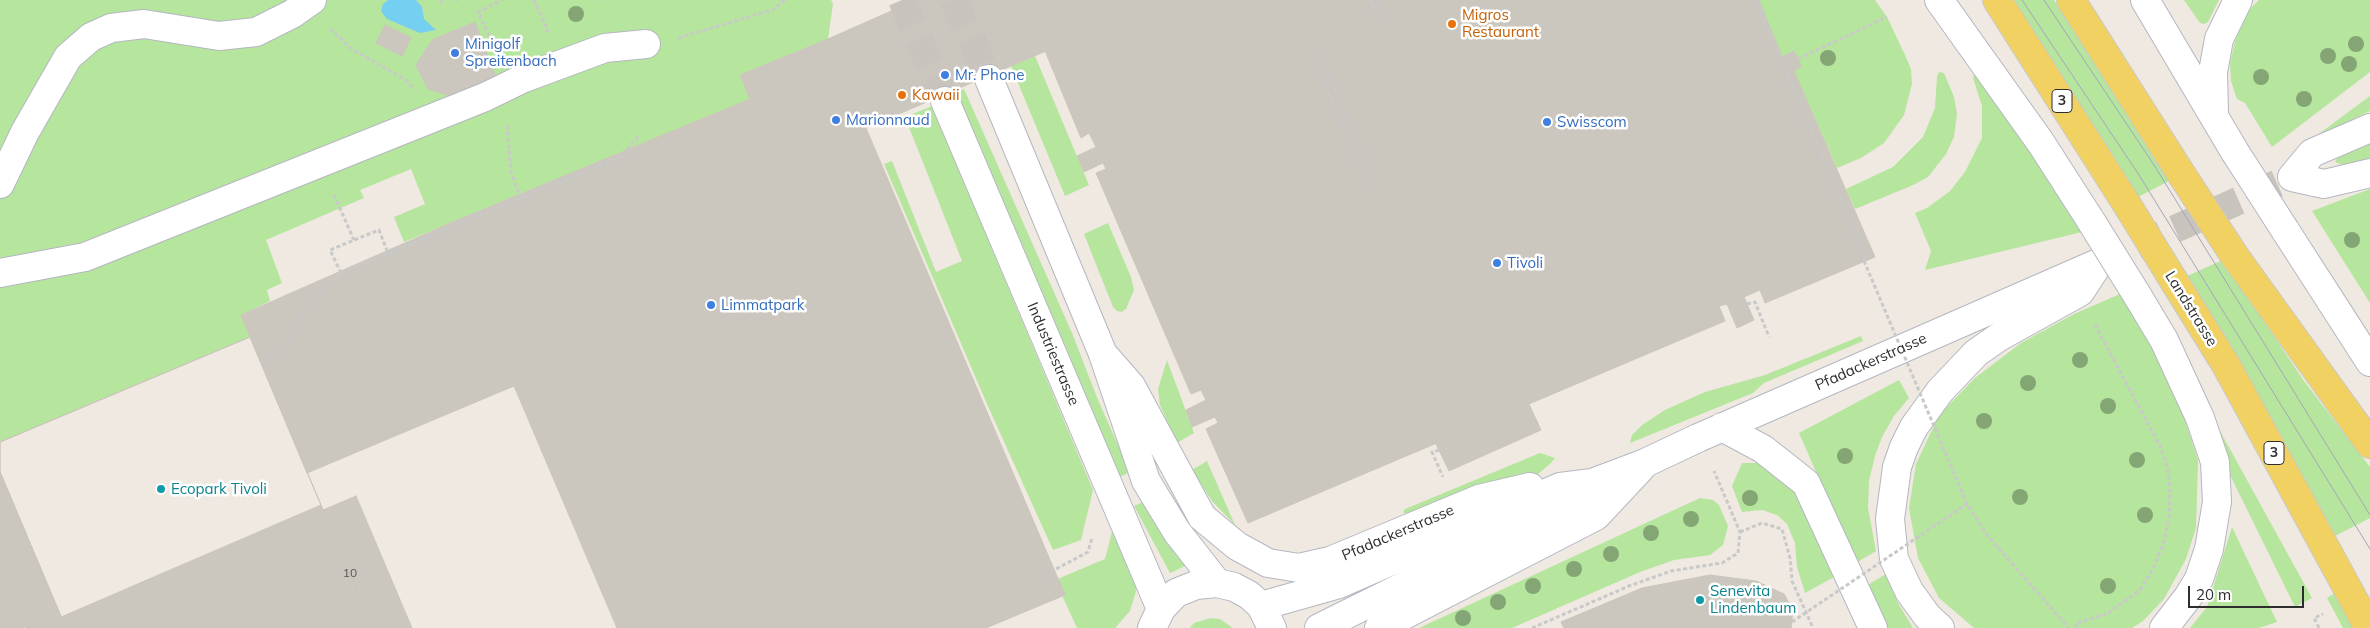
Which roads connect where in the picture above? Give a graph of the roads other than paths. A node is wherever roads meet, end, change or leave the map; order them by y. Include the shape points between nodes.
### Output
1 (1939, 0) edge
2 (1997, 0) edge
3 (2071, 0) edge
4 (2238, 0) edge
5 (2147, 3) edge
6 (307, 4) edge
7 (646, 44) road end
8 (988, 79) tunnel mouth
9 (944, 101) tunnel mouth
10 (2214, 117) junction
11 (2370, 128) edge
12 (2370, 173) edge
13 (0, 184) edge
14 (0, 273) edge
15 (2361, 340) edge
16 (1103, 354) junction
17 (2370, 362) edge
18 (1722, 427) junction
19 (2370, 444) edge
20 (1645, 463) junction
21 (1592, 483) junction
22 (1560, 487) junction
23 (1217, 583) junction
24 (1266, 617) edge
25 (1156, 618) edge
26 (1318, 628) edge
27 (1379, 628) edge
28 (1873, 628) edge
29 (1940, 628) edge
30 (2164, 628) edge
31 (2369, 628) edge

1 - 30 street, bridge via 2030,127 2091,220 2164,340 2200,418 2215,462 2217,502 2209,548 2199,579
2 - 31 main road, Landstrasse / 3, bridge via 2226,365
3 - 19 main road, bridge via 2234,255
4 - 10 street via 2219,39 2212,72
5 - 10 street
6 - 13 street via 256,32 219,36 144,24 111,28 91,37 68,57 25,132
7 - 14 street via 605,48 524,78 85,257
8 - 16 street
9 - 25 street, Industriestrasse
10 - 15 street, bridge via 2285,230
11 - 12 street via 2312,153 2292,177 2324,184
15 - 17 street
16 - 22 street, Pfadackerstrasse via 1130,386 1202,517 1237,546 1268,563 1299,568 1330,561 1480,499 1540,484
16 - 23 street via 1146,481 1177,532
18 - 20 street, Pfadackerstrasse
18 - 28 street via 1763,449 1806,483
18 - 29 street, Pfadackerstrasse via 2098,263 2080,292 1999,337 1976,354 1940,390 1904,447 1895,474 1890,519 1894,559 1909,591
20 - 21 street, Pfadackerstrasse
20 - 27 street, Pfadackerstrasse via 1596,516
21 - 22 street, Pfadackerstrasse
21 - 26 street, Pfadackerstrasse via 1568,505
22 - 24 street, Pfadackerstrasse
23 - 24 street via 1241,591
23 - 25 street via 1196,585 1176,593

